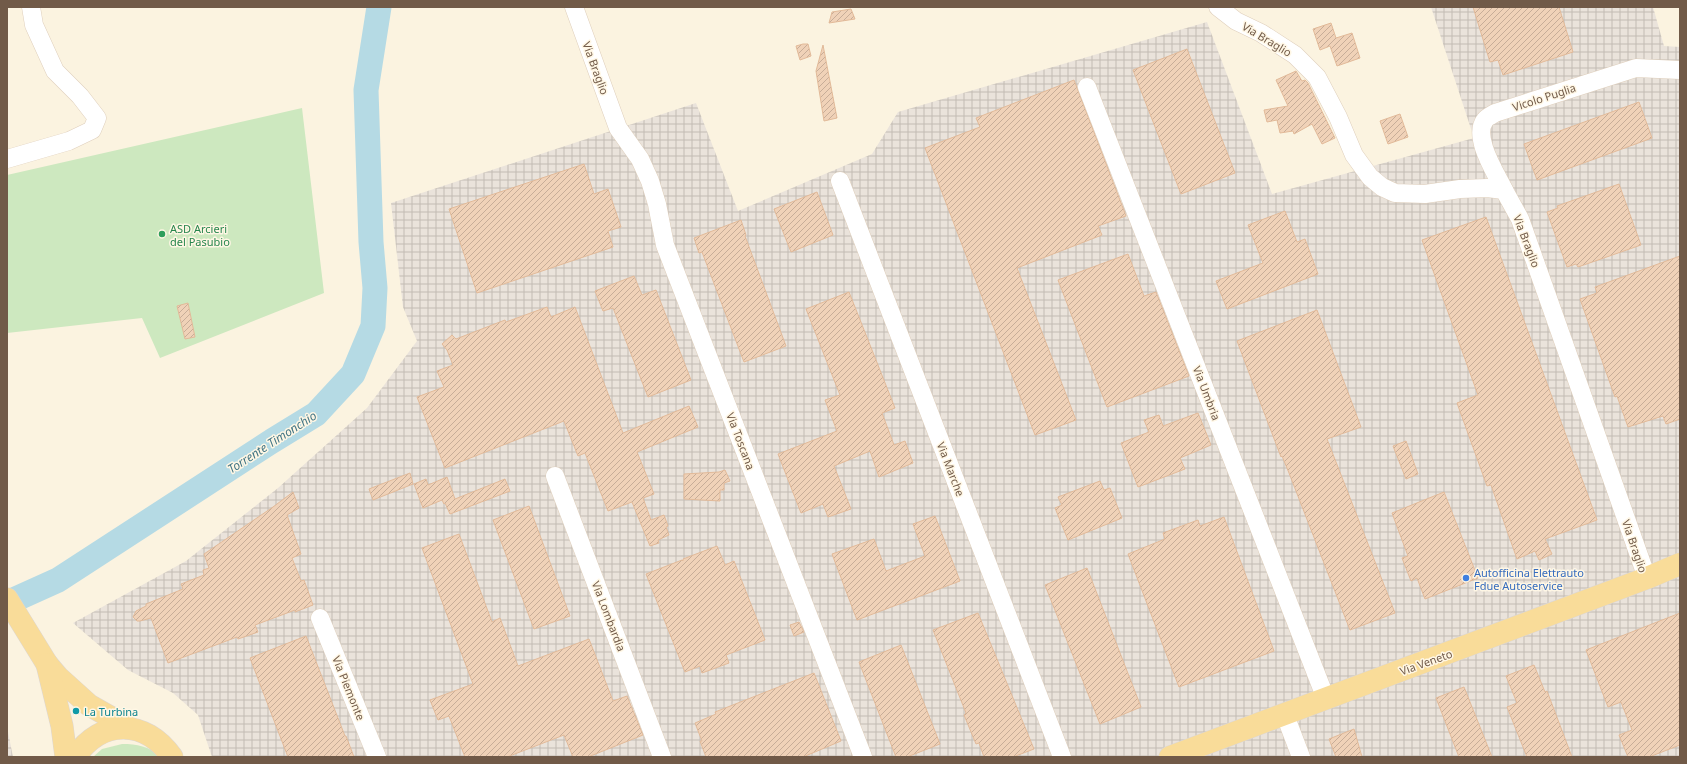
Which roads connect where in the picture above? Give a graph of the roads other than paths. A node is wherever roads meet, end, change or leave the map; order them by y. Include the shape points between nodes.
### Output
1 (31, 7) edge
2 (574, 7) edge
3 (1218, 7) edge
4 (1680, 70) edge
5 (1087, 87) dead end
6 (618, 128) joint
7 (7, 160) edge
8 (840, 181) dead end
9 (1504, 190) junction
10 (555, 476) dead end
11 (1680, 564) edge
12 (1647, 578) junction
13 (7, 599) edge
14 (320, 618) dead end
15 (47, 664) junction
16 (1326, 699) junction
17 (1285, 715) junction
18 (128, 727) junction
19 (66, 757) edge
20 (74, 757) edge
21 (172, 757) edge
22 (377, 757) edge
23 (662, 757) edge
24 (863, 757) edge
25 (1062, 757) edge
26 (1170, 757) edge
27 (1301, 757) edge

1 - 7 street via 34,25 55,72 80,96 97,118 92,130 69,141
2 - 6 street, Via Braglio
3 - 9 street, Via Braglio via 1236,21 1261,33 1295,55 1317,77 1354,155 1370,177 1382,187 1395,193 1425,194 1460,189
4 - 9 street, Vicolo Puglia via 1636,68 1495,113 1485,120 1480,132 1482,143
5 - 16 street, Via Umbria
6 - 24 street, Via Toscana via 640,159 650,181 665,245
8 - 25 street, Via Marche
9 - 12 street, Via Braglio via 1520,219
10 - 23 street, Via Lombardia
11 - 12 main road, Via Veneto
12 - 16 main road, Via Veneto
13 - 15 main road
14 - 22 street, Via Piemonte
15 - 18 main road via 89,705
15 - 19 main road via 62,726
16 - 17 main road, Via Veneto
17 - 26 main road, Via Veneto
17 - 27 street
18 - 20 main road via 117,728 96,737
18 - 21 main road via 152,737 163,745

